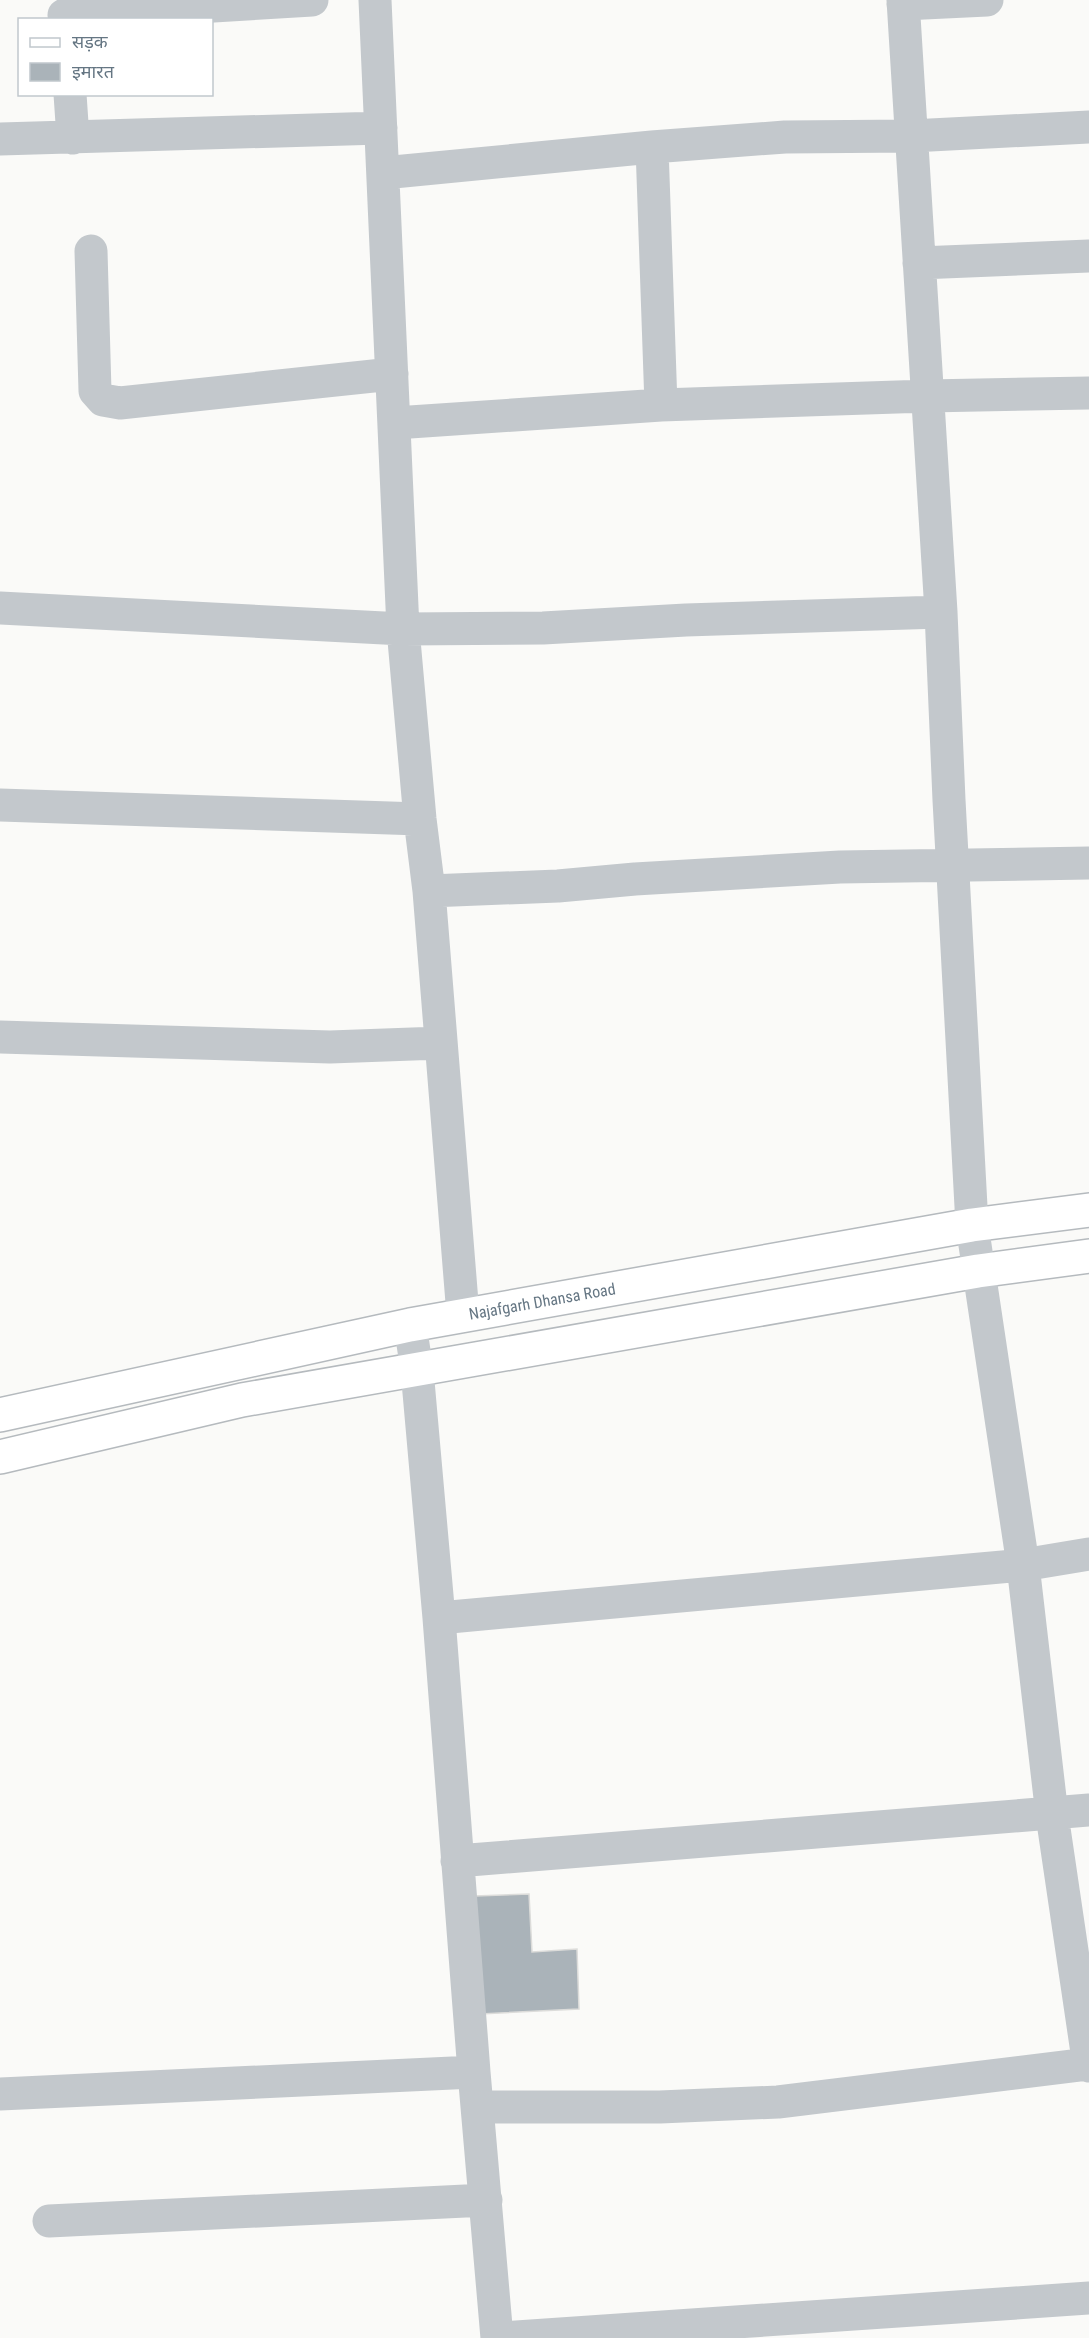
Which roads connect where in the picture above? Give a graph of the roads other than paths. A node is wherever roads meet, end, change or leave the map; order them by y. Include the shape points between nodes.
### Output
1 (312, 0) edge
2 (375, 0) edge
3 (987, 0) edge
4 (903, 2) edge
5 (63, 11) edge
6 (70, 96) edge
7 (1089, 127) edge
8 (381, 129) junction
9 (911, 136) junction
10 (73, 138) junction
11 (0, 140) edge
12 (652, 147) junction
13 (383, 173) junction
14 (91, 251) dead end
15 (1089, 256) edge
16 (919, 263) junction
17 (393, 374) junction
18 (1089, 393) edge
19 (927, 396) junction
20 (661, 405) junction
21 (395, 423) junction
22 (0, 608) edge
23 (941, 612) junction
24 (403, 629) junction
25 (0, 805) edge
26 (420, 819) junction
27 (1089, 863) edge
28 (952, 864) junction
29 (429, 891) junction
30 (0, 1037) edge
31 (440, 1043) junction
32 (1089, 1210) edge
33 (972, 1225) junction
34 (1089, 1256) edge
35 (978, 1271) junction
36 (463, 1315) junction
37 (410, 1325) junction
38 (417, 1370) junction
39 (0, 1415) edge
40 (0, 1457) edge
41 (1089, 1554) edge
42 (1023, 1564) junction
43 (439, 1618) junction
44 (1089, 1810) edge
45 (1052, 1815) junction
46 (457, 1861) junction
47 (1080, 1943) edge
48 (1089, 2064) edge
49 (474, 2072) junction
50 (0, 2094) edge
51 (477, 2107) junction
52 (486, 2200) junction
53 (49, 2221) dead end
54 (1089, 2298) edge
55 (497, 2338) edge
56 (502, 2338) edge

1 - 5 street
2 - 8 street
3 - 4 street
4 - 9 street
6 - 10 street
7 - 9 street
8 - 10 street
8 - 13 street
9 - 12 street via 785,137
9 - 16 street
10 - 11 street
12 - 13 street
12 - 20 street
13 - 17 street
14 - 17 street via 95,391 103,400 120,403
15 - 16 street
16 - 19 street
17 - 21 street
18 - 19 street
19 - 20 street
19 - 23 street
20 - 21 street
21 - 24 street
22 - 24 street
23 - 24 street via 543,628
23 - 28 street
24 - 26 street
25 - 26 street
26 - 29 street
27 - 28 street
28 - 29 street
28 - 33 street
29 - 31 street
30 - 31 street via 330,1047
31 - 36 street
32 - 33 main road, Najafgarh Dhansa Road
33 - 35 street
33 - 36 main road, Najafgarh Dhansa Road
34 - 35 main road
35 - 38 main road
35 - 42 street
36 - 37 main road, Najafgarh Dhansa Road
37 - 38 street
37 - 39 main road, Najafgarh Dhansa Road
38 - 40 main road via 242,1400
38 - 43 street
41 - 42 street
42 - 43 street
42 - 45 street
43 - 46 street
44 - 45 street
45 - 46 street
45 - 47 street
46 - 49 street
47 - 48 street
48 - 51 street via 778,2102 660,2107
49 - 50 street
49 - 51 street
51 - 52 street
52 - 53 street
52 - 55 street
54 - 56 street

